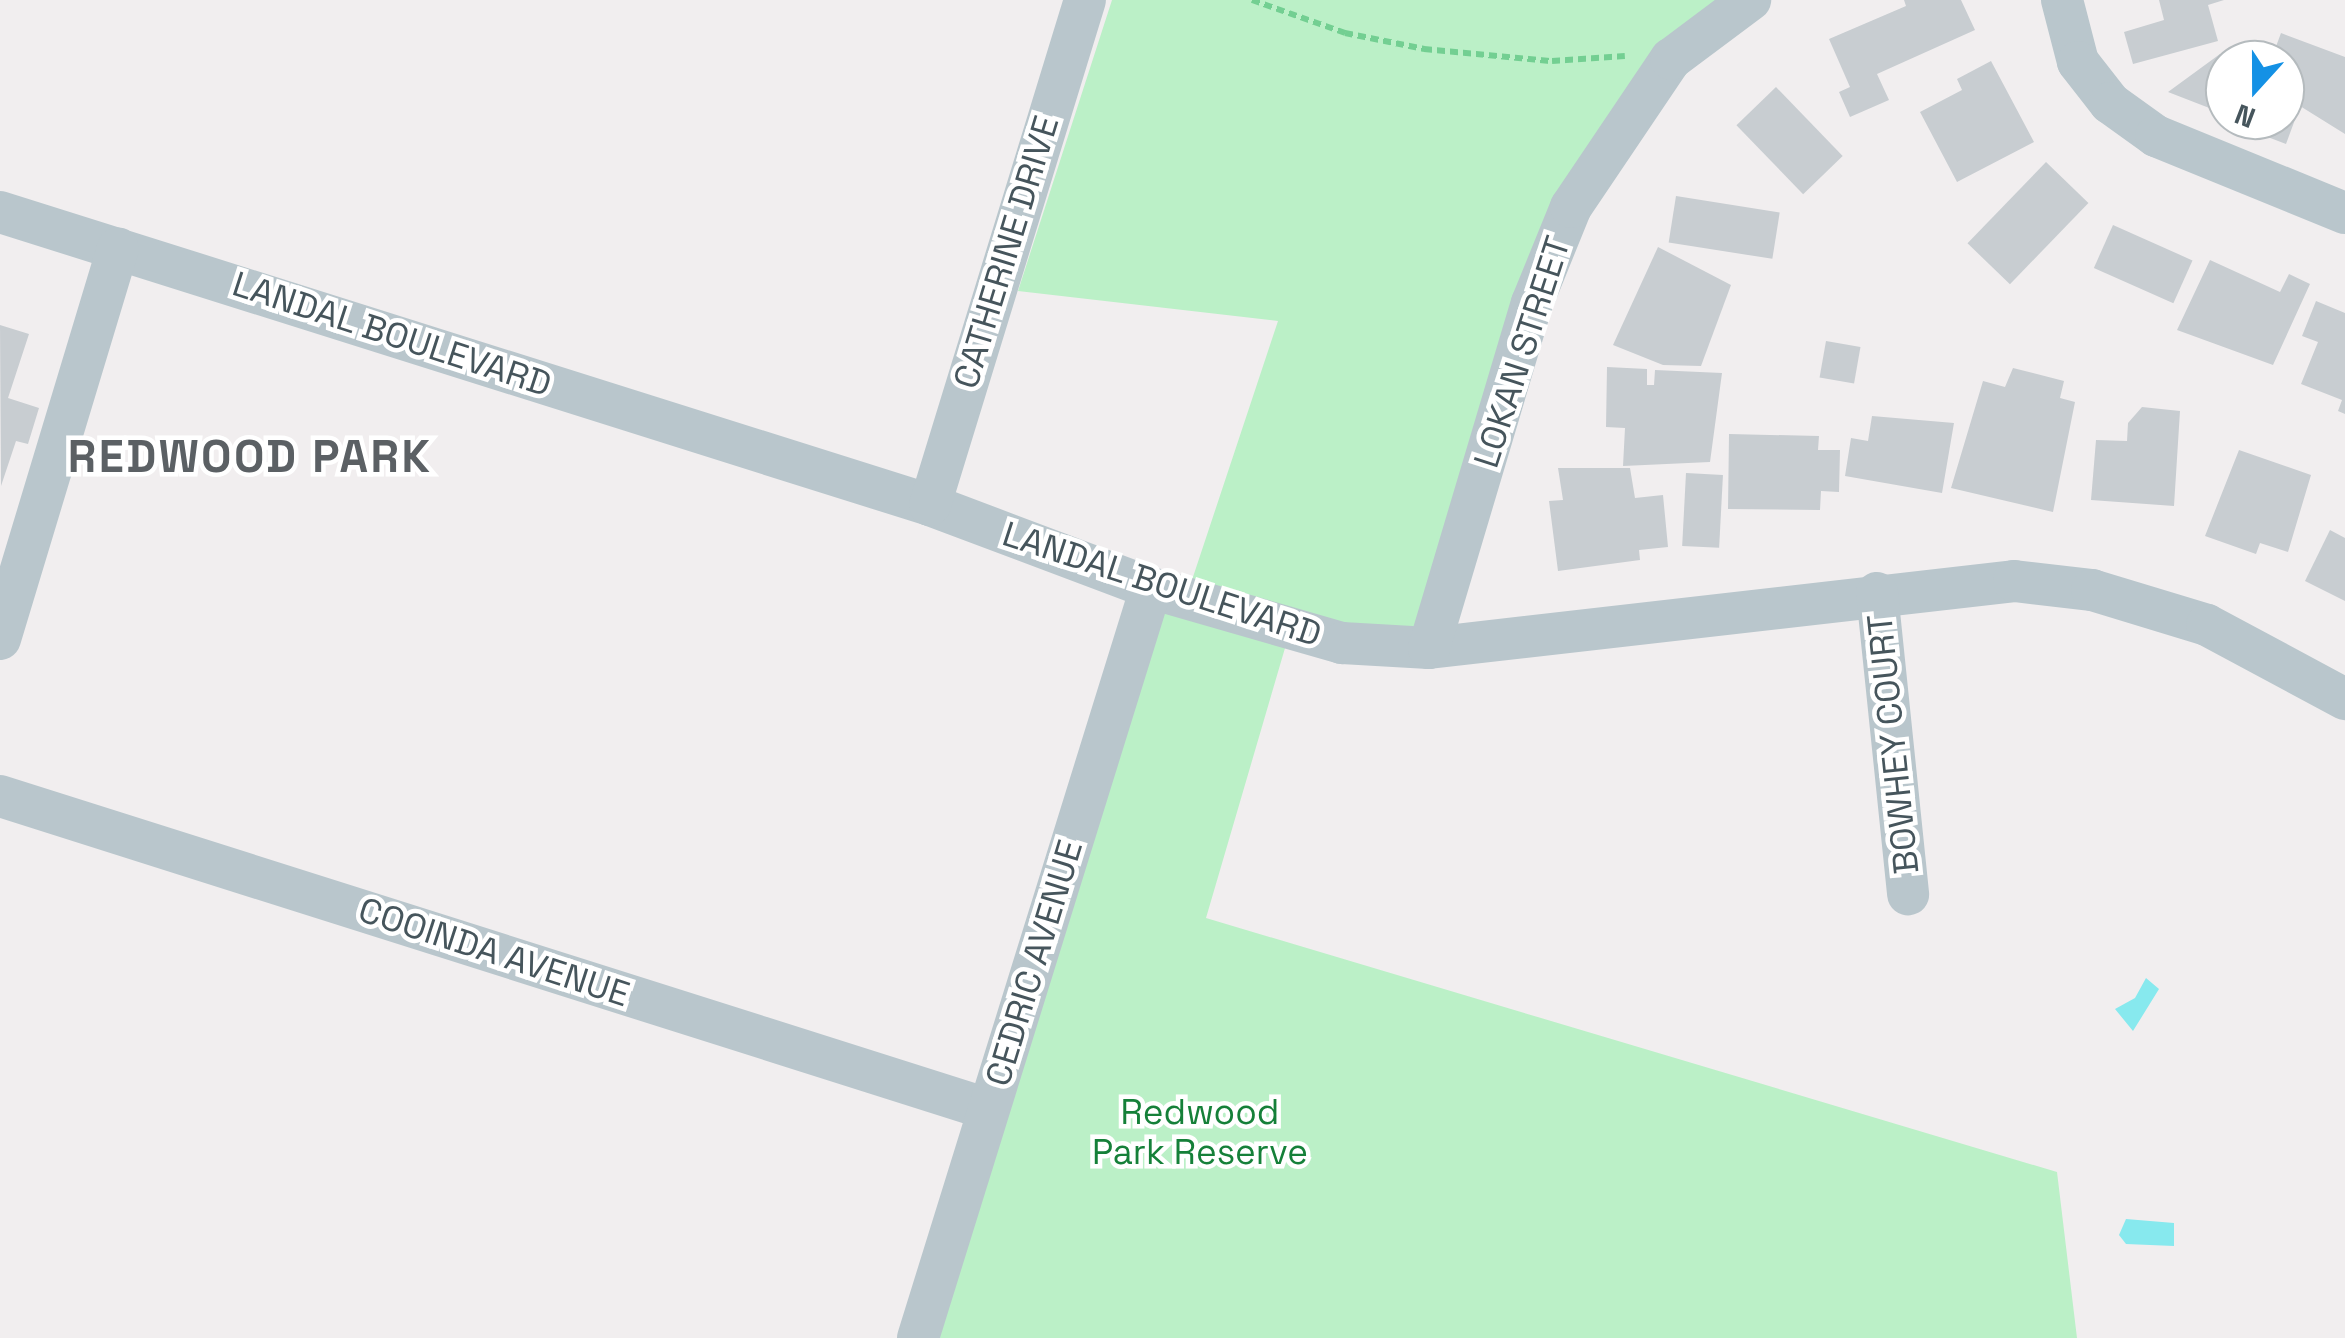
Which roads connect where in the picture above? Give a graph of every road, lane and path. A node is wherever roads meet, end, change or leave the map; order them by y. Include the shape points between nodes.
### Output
1 (1085, 0) edge
2 (1252, 0) edge
3 (1750, 0) edge
4 (2062, 0) edge
5 (1671, 59) junction
6 (0, 212) edge
7 (2345, 213) edge
8 (118, 248) junction
9 (930, 504) junction
10 (1151, 588) junction
11 (1877, 593) junction
12 (0, 639) edge
13 (1429, 648) junction
14 (2345, 699) edge
15 (0, 796) edge
16 (1908, 894) dead end
17 (988, 1109) junction
18 (918, 1338) edge

1 - 9 street, CATHERINE DRIVE
2 - 5 path via 1345,33 1424,49 1537,60
3 - 5 street, LOKAN STREET
4 - 7 street via 2078,62 2110,103 2156,136
5 - 13 street, LOKAN STREET via 1571,207 1532,303
6 - 8 street, LANDAL BOULEVARD
8 - 9 street, LANDAL BOULEVARD
8 - 12 street
9 - 10 street, LANDAL BOULEVARD
10 - 13 street, LANDAL BOULEVARD via 1342,644
10 - 17 street, CEDRIC AVENUE
11 - 13 street, LANDAL BOULEVARD
11 - 14 street, LANDAL BOULEVARD via 2014,581 2092,590 2208,625
11 - 16 street, BOWHEY COURT
15 - 17 street, COOINDA AVENUE
17 - 18 street, CEDRIC AVENUE

